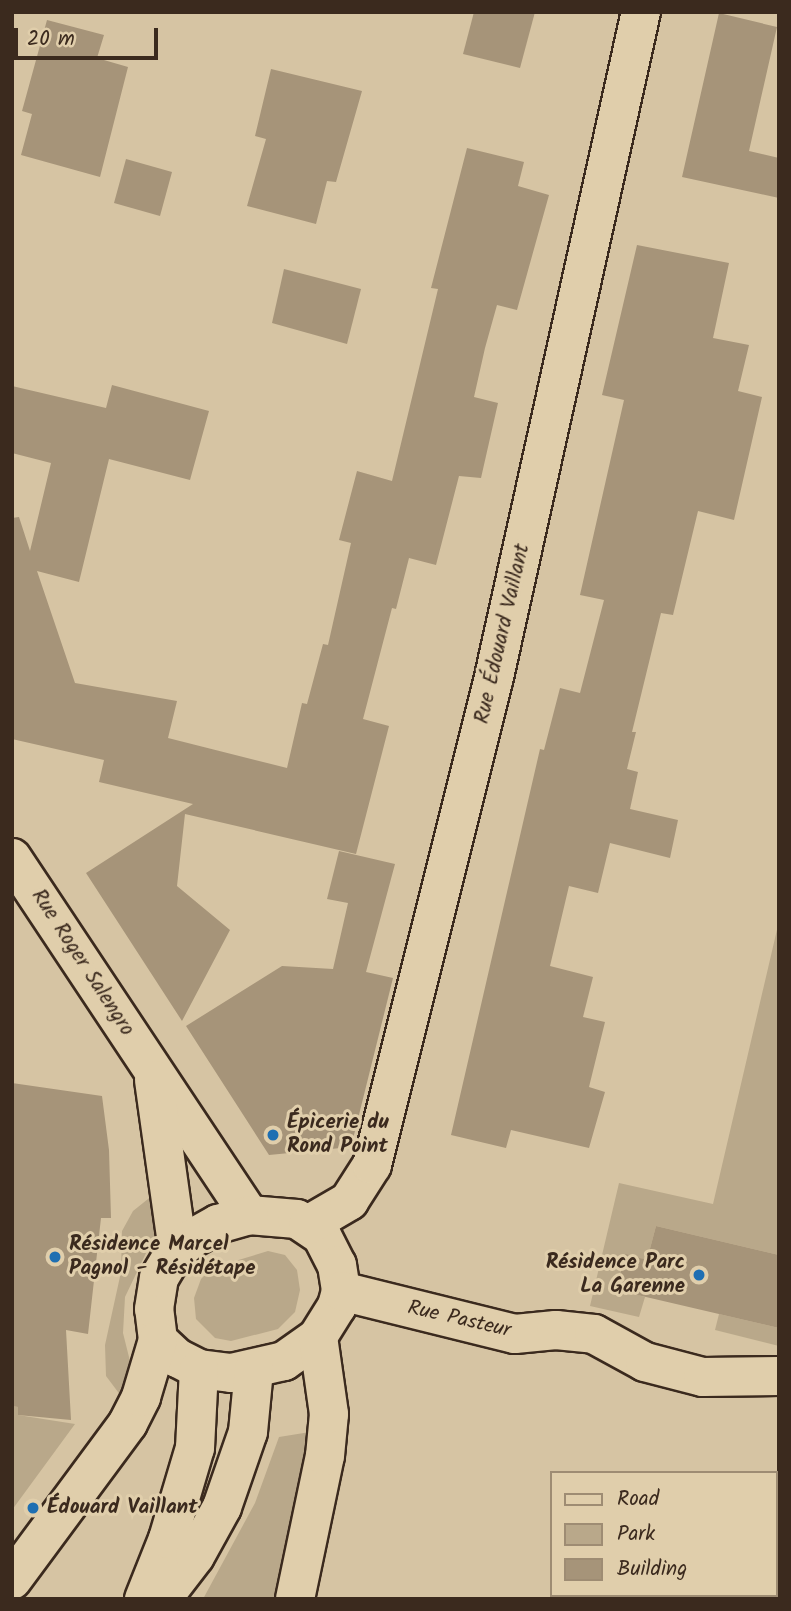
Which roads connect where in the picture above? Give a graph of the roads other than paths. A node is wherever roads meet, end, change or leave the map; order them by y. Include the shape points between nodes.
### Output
1 (641, 12) edge
2 (12, 858) edge
3 (152, 1068) junction
4 (249, 1215) junction
5 (308, 1225) junction
6 (178, 1250) junction
7 (341, 1291) junction
8 (318, 1337) junction
9 (158, 1340) junction
10 (199, 1369) junction
11 (254, 1370) junction
12 (779, 1376) edge
13 (12, 1580) edge
14 (144, 1599) edge
15 (162, 1599) edge
16 (295, 1599) edge

1 - 5 street, Rue Édouard Vaillant via 494,677 372,1165 349,1201
2 - 3 street, Rue Roger Salengro
3 - 4 street, Rue Roger Salengro
3 - 6 street, Rue Roger Salengro
4 - 5 street via 284,1217
4 - 6 street via 205,1230
5 - 7 street via 329,1243
6 - 9 street via 155,1290
7 - 8 street via 332,1318
7 - 12 street, Rue Pasteur via 515,1334 556,1330 594,1334 645,1362 703,1377
8 - 11 street via 296,1355
8 - 16 street via 329,1414 326,1456
9 - 10 street via 177,1358
9 - 13 street via 128,1423
10 - 11 street
10 - 14 street via 195,1448 168,1539
11 - 15 street via 248,1432 222,1507 195,1556

